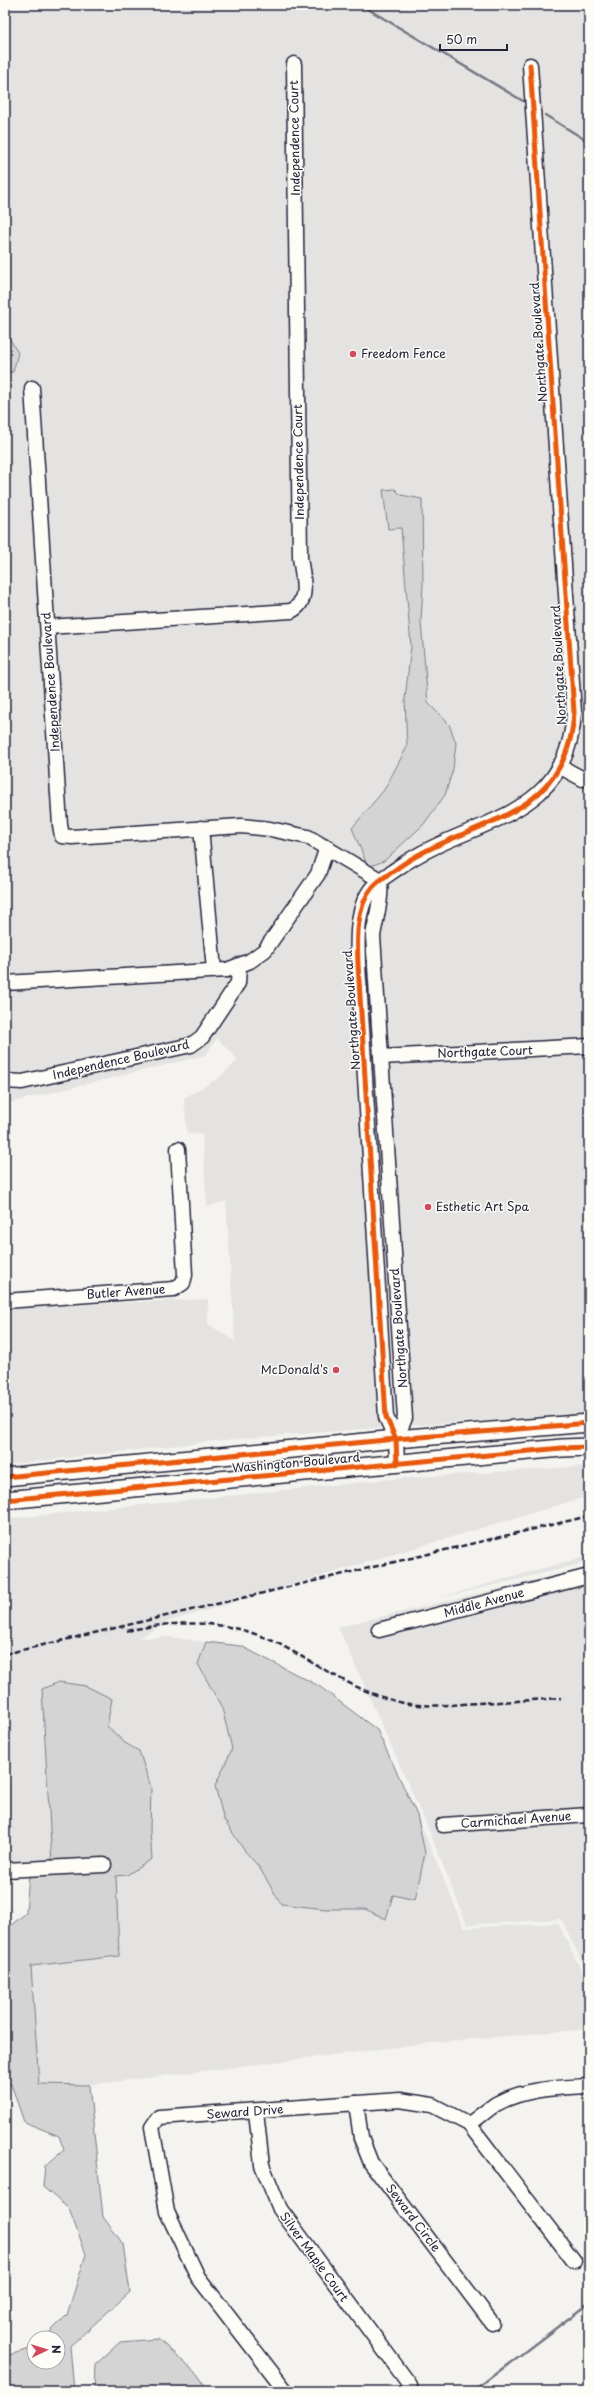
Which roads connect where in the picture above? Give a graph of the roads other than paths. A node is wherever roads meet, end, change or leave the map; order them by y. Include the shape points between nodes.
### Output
1 (294, 64) dead end
2 (530, 65) dead end
3 (32, 388) dead end
4 (48, 627) junction
5 (559, 766) junction
6 (587, 779) edge
7 (201, 828) junction
8 (327, 847) junction
9 (380, 880) junction
10 (239, 967) junction
11 (214, 970) junction
12 (5, 983) edge
13 (589, 1046) edge
14 (381, 1057) junction
15 (5, 1080) edge
16 (178, 1149) dead end
17 (5, 1300) edge
18 (589, 1423) edge
19 (396, 1439) junction
20 (589, 1447) edge
21 (397, 1464) junction
22 (5, 1477) edge
23 (5, 1500) edge
24 (589, 1576) edge
25 (379, 1630) dead end
26 (589, 1815) edge
27 (443, 1825) dead end
28 (104, 1865) dead end
29 (5, 1870) edge
30 (589, 2086) edge
31 (356, 2103) junction
32 (256, 2112) junction
33 (469, 2124) junction
34 (574, 2261) dead end
35 (492, 2322) dead end
36 (410, 2386) dead end
37 (286, 2391) edge

1 - 4 street, Independence Court via 300,557 303,599 296,609 291,611
2 - 5 street, Northgate Boulevard via 574,712 570,742
3 - 4 street, Independence Boulevard
4 - 7 street, Independence Boulevard via 62,836 72,838
5 - 6 street
5 - 9 street, Northgate Boulevard via 547,786 520,809 422,852
7 - 8 street, Independence Boulevard via 241,826 270,829 308,837
7 - 11 street
8 - 9 street, Independence Boulevard
8 - 10 street via 318,874 265,950
9 - 14 street, Northgate Boulevard via 382,898 373,936
9 - 19 street, Northgate Boulevard via 372,888 364,904 357,938 386,1417
10 - 11 street
10 - 15 street, Independence Boulevard via 238,983 202,1037 191,1045 22,1082
11 - 12 street
13 - 14 street, Northgate Court
14 - 19 street, Northgate Boulevard via 405,1418
16 - 17 street, Butler Avenue via 185,1275 179,1287
18 - 19 main road, Washington Boulevard
19 - 21 street, Northgate Boulevard
19 - 22 main road, Washington Boulevard
20 - 21 main road, Washington Boulevard
21 - 23 main road, Washington Boulevard
24 - 25 street, Middle Avenue
26 - 27 street, Carmichael Avenue
28 - 29 street
30 - 33 street via 519,2094 496,2105
31 - 32 street, Seward Drive
31 - 33 street, Seward Drive via 400,2100 419,2102 444,2110
31 - 35 street, Seward Circle via 361,2138 371,2163
32 - 36 street, Silver Maple Court via 262,2165 280,2210
32 - 37 street, Seward Drive via 166,2118 162,2116 155,2120 152,2127 168,2212 198,2277
33 - 34 street, Seward Drive

